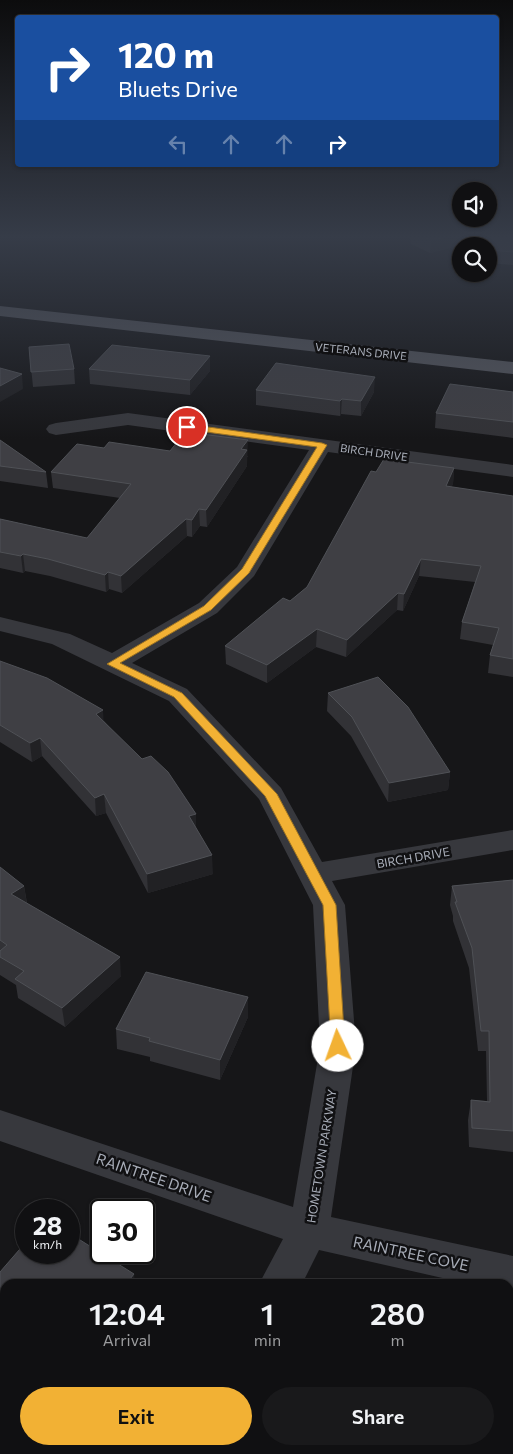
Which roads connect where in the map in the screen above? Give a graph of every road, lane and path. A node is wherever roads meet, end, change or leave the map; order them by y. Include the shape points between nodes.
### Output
1 (0, 311) edge
2 (513, 368) edge
3 (56, 429) dead end
4 (322, 445) junction
5 (513, 471) edge
6 (0, 624) edge
7 (112, 664) junction
8 (513, 840) edge
9 (313, 874) junction
10 (0, 1125) edge
11 (309, 1230) junction
12 (513, 1275) edge
13 (283, 1279) edge

1 - 2 main road, VETERANS DRIVE
3 - 4 street, BIRCH DRIVE via 128,419
4 - 5 street, BIRCH DRIVE
4 - 7 street via 246,571 208,608
6 - 7 street, HOMETOWN PARKWAY via 61,639
7 - 9 street, HOMETOWN PARKWAY via 178,695 270,794
8 - 9 street, BIRCH DRIVE
9 - 11 street, HOMETOWN PARKWAY via 329,905 338,1046
10 - 11 street, RAINTREE DRIVE
11 - 12 street, RAINTREE COVE
11 - 13 street, HOMETOWN PARKWAY

